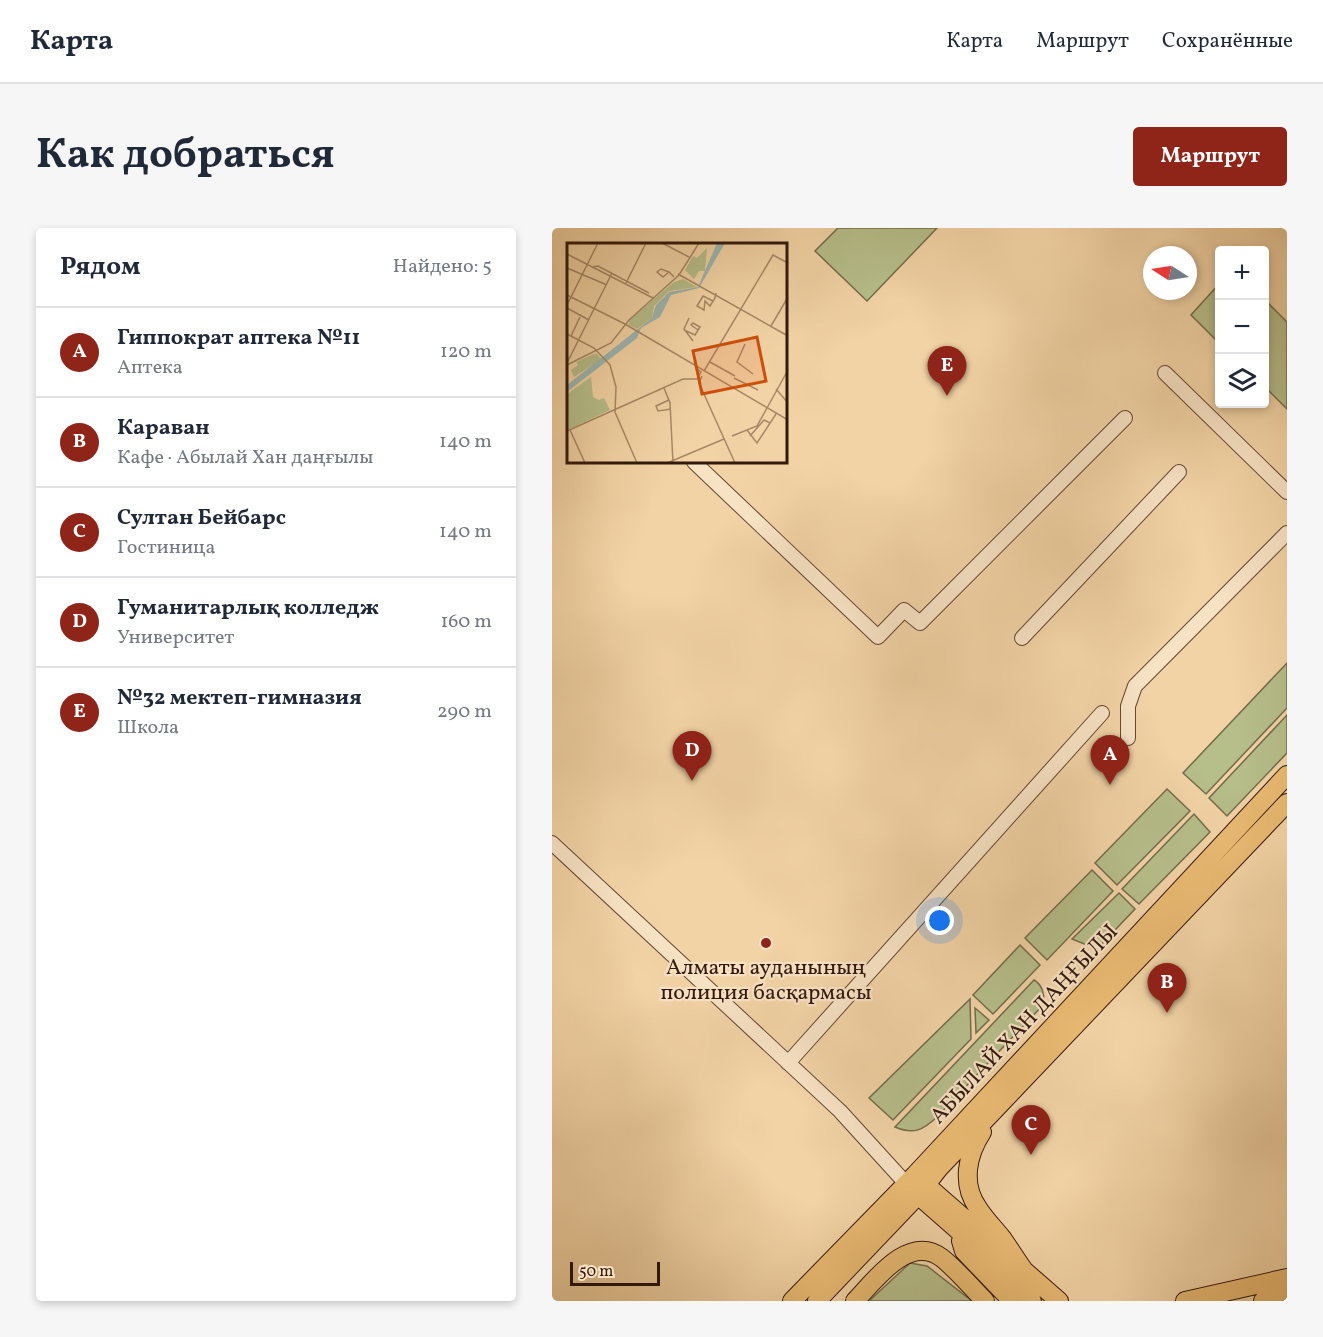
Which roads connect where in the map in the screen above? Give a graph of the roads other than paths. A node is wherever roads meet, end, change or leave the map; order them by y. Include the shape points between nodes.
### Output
1 (1165, 373) dead end
2 (1125, 418) dead end
3 (696, 464) edge
4 (1179, 472) dead end
5 (1287, 492) edge
6 (1287, 533) edge
7 (1022, 638) dead end
8 (1102, 713) dead end
9 (1128, 738) dead end
10 (1287, 774) edge
11 (1287, 803) edge
12 (552, 843) edge
13 (788, 1063) junction
14 (1018, 1085) junction
15 (916, 1185) junction
16 (957, 1230) junction
17 (1023, 1269) junction
18 (1287, 1278) edge
19 (1287, 1296) edge
20 (792, 1301) edge
21 (817, 1301) edge
22 (855, 1301) edge
23 (985, 1301) edge
24 (1012, 1301) edge
25 (1032, 1301) edge
26 (1059, 1301) edge
27 (1185, 1301) edge
28 (1263, 1301) edge

1 - 5 street
2 - 3 street via 920,623 904,610 878,637
4 - 7 street
6 - 9 street via 1135,686 1128,706
8 - 13 street
10 - 15 main road, АБЫЛАЙ ХАН ДАҢҒЫЛЫ
11 - 14 main road, АБЫЛАЙ ХАН ДАҢҒЫЛЫ
12 - 13 street
13 - 15 street via 877,1152
14 - 15 main road, АБЫЛАЙ ХАН ДАҢҒЫЛЫ
14 - 17 main road via 976,1142 968,1174 969,1191 977,1207
15 - 16 main road
15 - 17 main road
15 - 20 main road, АБЫЛАЙ ХАН ДАҢҒЫЛЫ
15 - 21 main road, АБЫЛАЙ ХАН ДАҢҒЫЛЫ
16 - 24 main road via 964,1251
16 - 25 main road
17 - 26 main road
18 - 27 main road
19 - 28 main road
22 - 23 main road via 907,1253 925,1251 940,1257

